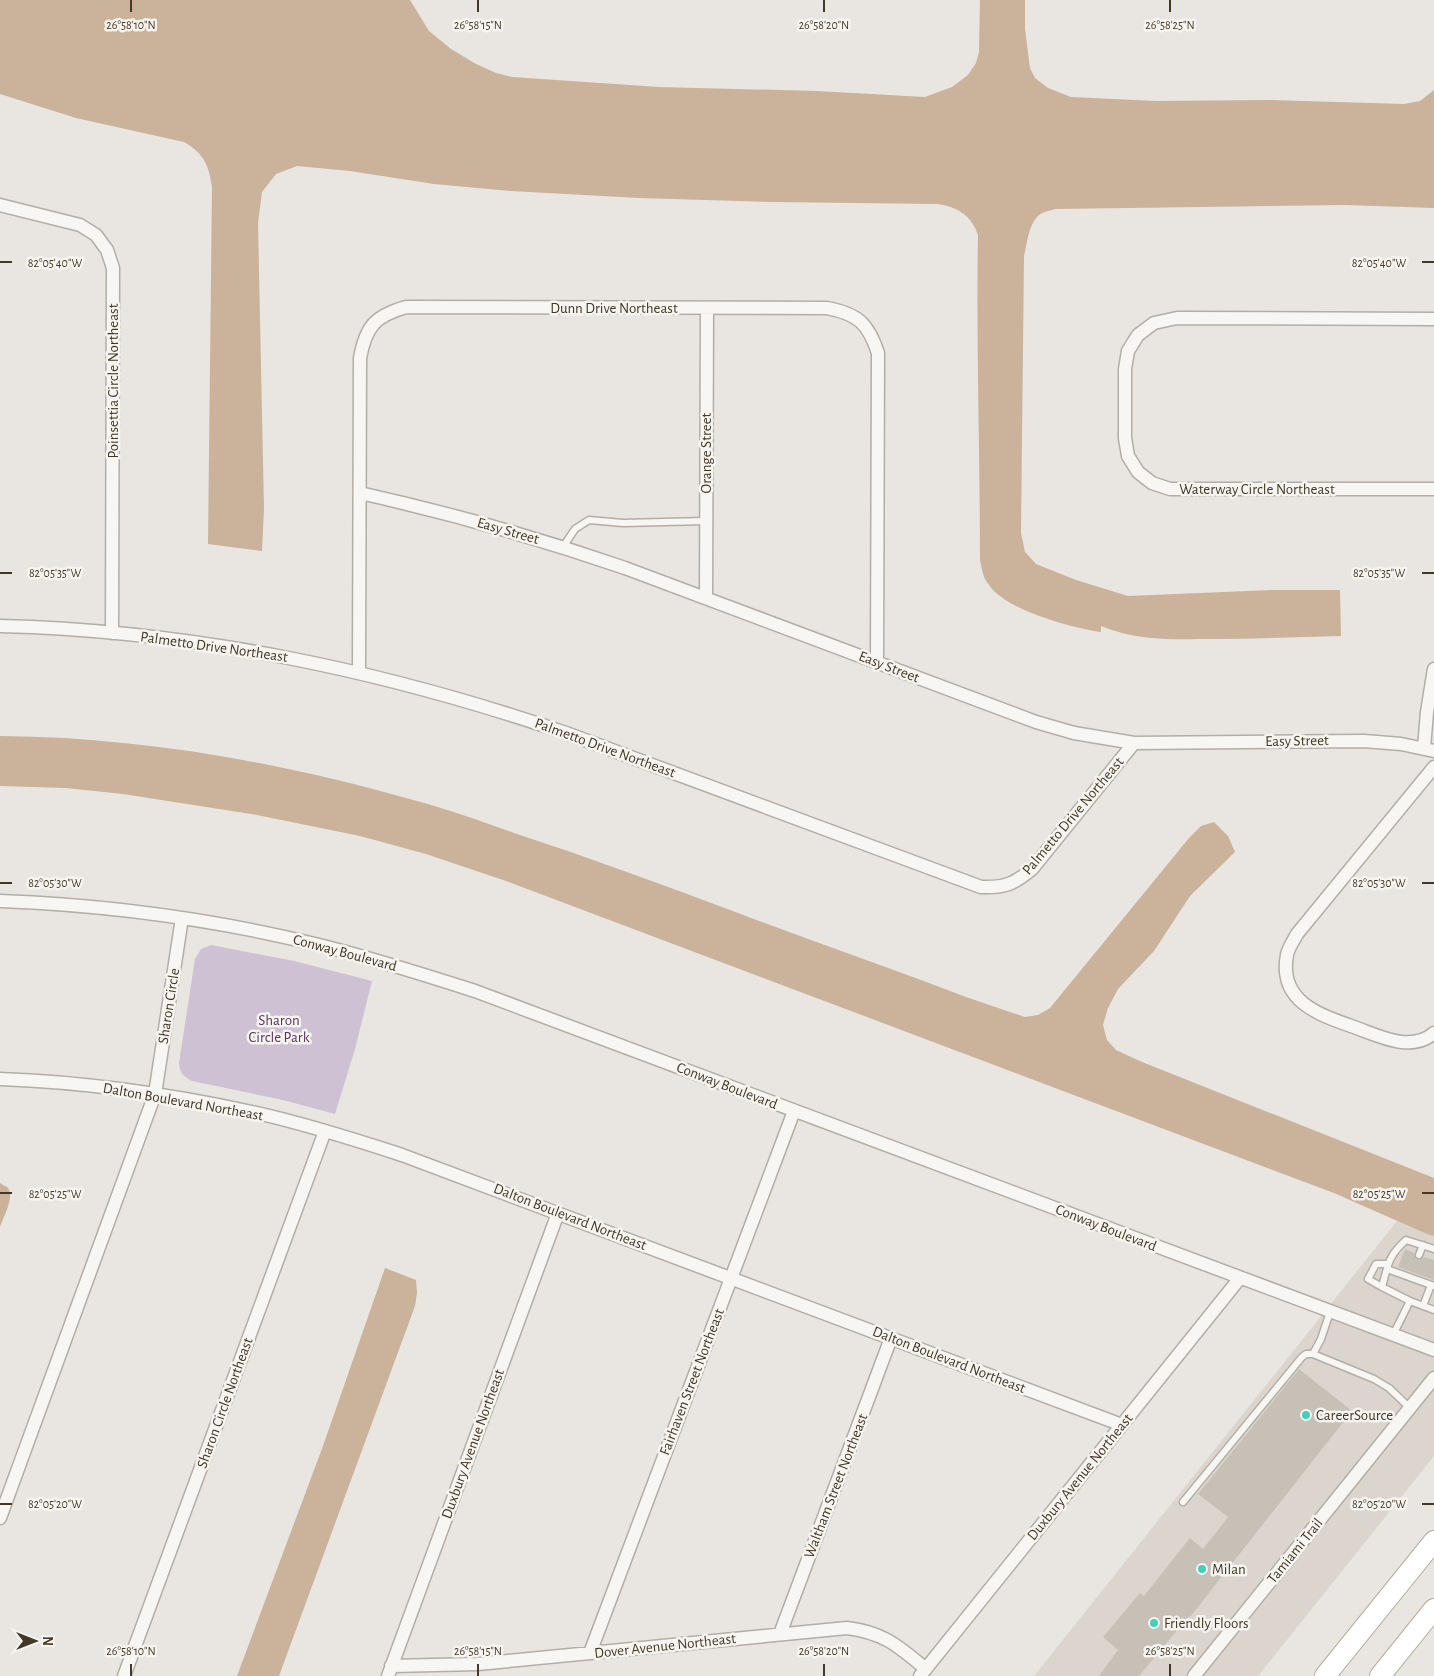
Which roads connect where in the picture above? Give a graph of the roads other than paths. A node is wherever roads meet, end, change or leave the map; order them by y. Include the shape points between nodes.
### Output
1 (0, 205) edge
2 (706, 308) junction
3 (1434, 319) edge
4 (1434, 489) edge
5 (360, 493) junction
6 (706, 521) junction
7 (563, 547) junction
8 (706, 598) junction
9 (0, 626) edge
10 (112, 633) junction
11 (877, 662) junction
12 (1434, 669) edge
13 (359, 672) junction
14 (1134, 743) junction
15 (1429, 750) edge
16 (1434, 767) edge
17 (0, 901) edge
18 (182, 918) junction
19 (1434, 1033) edge
20 (0, 1079) edge
21 (155, 1094) junction
22 (794, 1111) junction
23 (325, 1130) junction
24 (558, 1213) junction
25 (1422, 1245) junction
26 (1434, 1249) edge
27 (1418, 1254) dead end
28 (1387, 1266) junction
29 (731, 1278) junction
30 (1240, 1278) junction
31 (1433, 1286) edge
32 (1382, 1287) junction
33 (1410, 1302) junction
34 (1422, 1306) junction
35 (1434, 1310) edge
36 (1330, 1312) junction
37 (1393, 1335) junction
38 (891, 1338) junction
39 (1434, 1350) edge
40 (1313, 1354) junction
41 (1434, 1378) edge
42 (1410, 1408) junction
43 (1122, 1425) junction
44 (1183, 1502) dead end
45 (0, 1518) edge
46 (1434, 1541) edge
47 (1434, 1610) edge
48 (780, 1634) junction
49 (590, 1653) junction
50 (389, 1671) edge
51 (923, 1672) edge
52 (124, 1676) edge
53 (1194, 1676) edge
54 (1325, 1676) edge
55 (1380, 1676) edge

1 - 10 street, Poinsettia Circle Northeast via 80,225 96,235 108,250 113,268
2 - 5 street, Dunn Drive Northeast via 406,307 388,313 373,324 363,340 360,358
2 - 6 street, Orange Street
2 - 11 street, Dunn Drive Northeast via 827,308 845,311 860,321 872,336 878,353
3 - 4 street, Waterway Circle Northeast via 1177,318 1154,323 1138,335 1128,351 1125,369 1128,456 1138,472 1152,483 1170,489
5 - 7 street, Easy Street via 481,522
5 - 13 street, Dunn Drive Northeast
6 - 7 lane via 623,523 589,520 575,529
6 - 8 street, Orange Street
7 - 8 street, Easy Street
8 - 11 street, Easy Street
9 - 10 street, Palmetto Drive Northeast
10 - 13 street, Palmetto Drive Northeast via 232,647
11 - 14 street, Easy Street via 1055,728
12 - 15 street via 1427,712
13 - 14 street, Palmetto Drive Northeast via 443,693 566,732 981,887 1000,888 1017,882 1032,869
14 - 15 street, Easy Street via 1364,741
16 - 19 street via 1297,934 1287,953 1286,972 1292,990 1303,1005 1319,1014 1394,1042 1413,1042
17 - 18 street, Conway Boulevard via 113,909
18 - 21 street, Sharon Circle
18 - 22 street, Conway Boulevard via 271,934 396,965 475,991
20 - 21 street, Dalton Boulevard Northeast
21 - 23 street, Dalton Boulevard Northeast via 253,1112
21 - 45 street
22 - 29 street, Fairhaven Street Northeast
22 - 30 street, Conway Boulevard
23 - 24 street, Dalton Boulevard Northeast
23 - 52 street, Sharon Circle Northeast
24 - 29 street, Dalton Boulevard Northeast
24 - 50 street, Duxbury Avenue Northeast
25 - 26 lane
25 - 27 lane
25 - 28 lane via 1406,1240 1394,1250
28 - 31 lane
28 - 32 lane
28 - 32 lane via 1376,1264 1368,1279
29 - 38 street, Dalton Boulevard Northeast
29 - 49 street, Fairhaven Street Northeast
30 - 36 street, Conway Boulevard
30 - 43 street, Duxbury Avenue Northeast
31 - 34 lane
32 - 33 lane
33 - 34 lane
33 - 37 lane
34 - 35 lane
36 - 37 street, Conway Boulevard
36 - 40 lane
37 - 39 street, Conway Boulevard
38 - 43 street, Dalton Boulevard Northeast
38 - 48 street, Waltham Street Northeast
40 - 42 lane via 1374,1379
40 - 44 lane via 1302,1357
41 - 42 street, Tamiami Trail
42 - 53 street, Tamiami Trail
43 - 51 street, Duxbury Avenue Northeast
46 - 54 main road
47 - 55 main road
48 - 49 street, Dover Avenue Northeast
48 - 51 street, Dover Avenue Northeast via 847,1628 866,1631 891,1642
49 - 50 street, Dover Avenue Northeast

